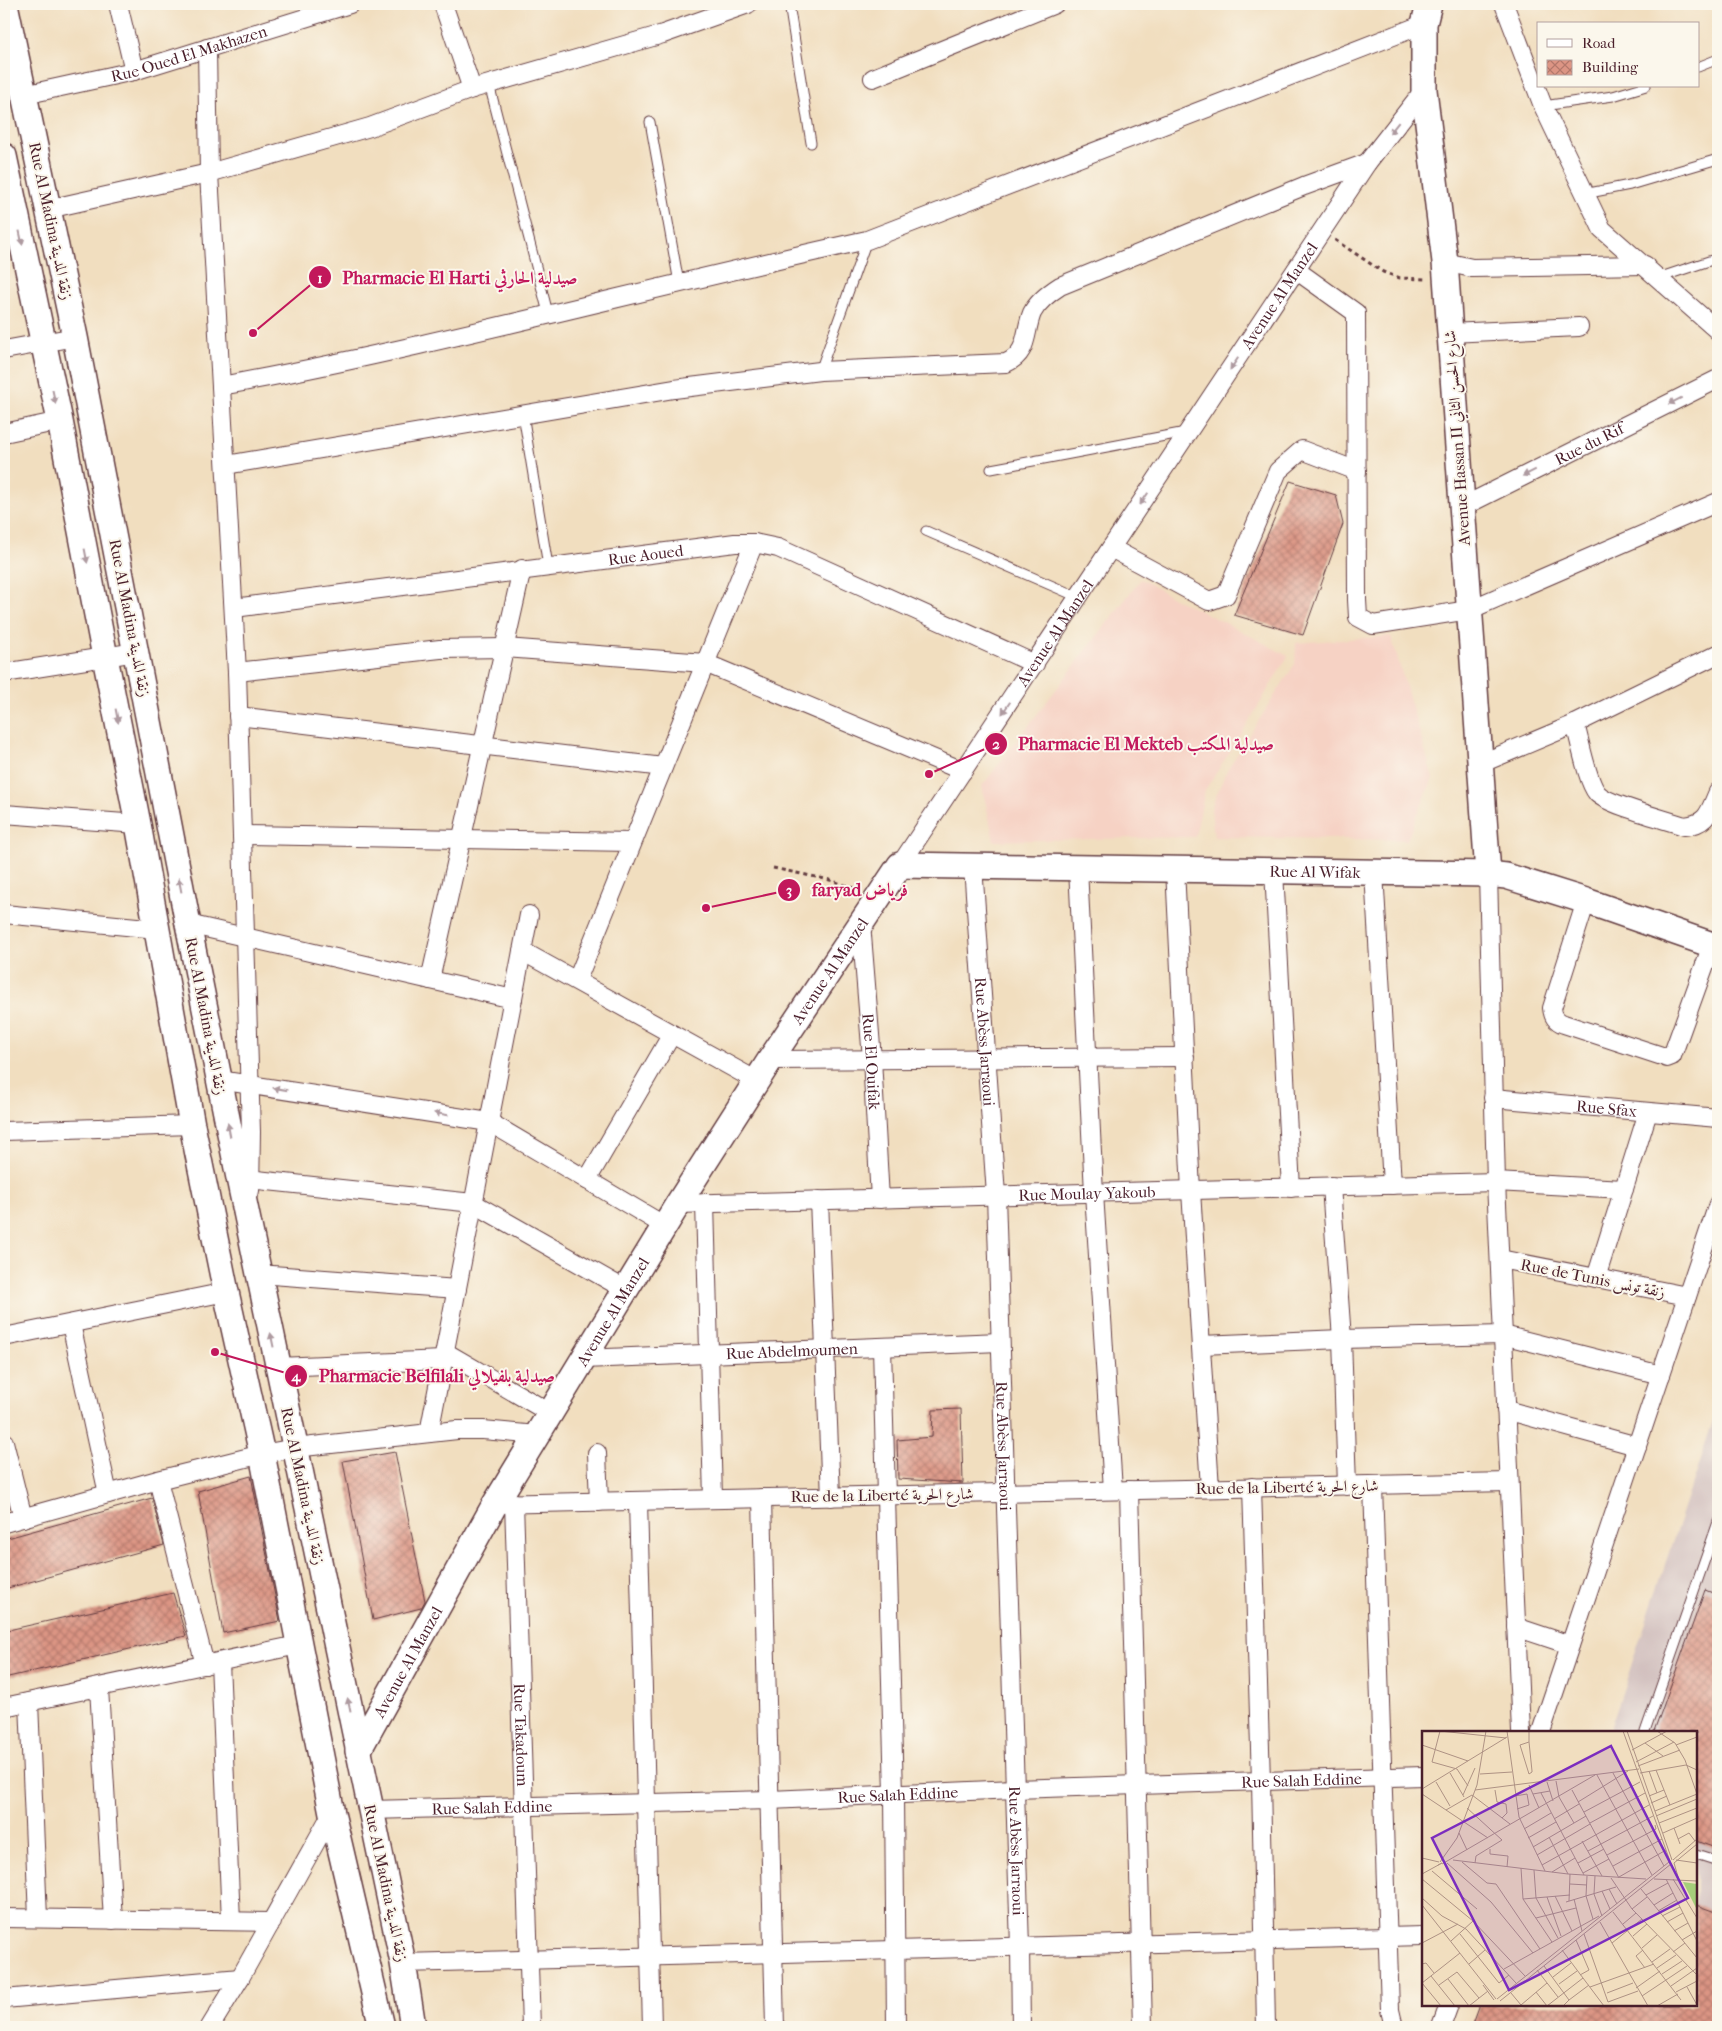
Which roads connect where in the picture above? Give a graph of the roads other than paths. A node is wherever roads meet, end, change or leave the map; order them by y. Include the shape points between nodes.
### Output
1 (5, 4) edge
2 (118, 4) edge
3 (350, 4) edge
4 (444, 4) edge
5 (748, 4) edge
6 (789, 4) edge
7 (1055, 4) edge
8 (1504, 4) edge
9 (1426, 14) edge
10 (207, 48) junction
11 (1718, 59) edge
12 (1700, 66) edge
13 (134, 71) junction
14 (872, 78) dead end
15 (481, 87) junction
16 (1639, 88) edge
17 (1424, 90) junction
18 (24, 95) junction
19 (1543, 106) junction
20 (650, 122) dead end
21 (811, 143) dead end
22 (4, 156) edge
23 (1718, 159) edge
24 (1367, 163) junction
25 (208, 172) junction
26 (1584, 194) junction
27 (48, 209) junction
28 (867, 240) junction
29 (1718, 258) edge
30 (1645, 265) junction
31 (1296, 270) junction
32 (1445, 271) junction
33 (1658, 278) junction
34 (680, 283) junction
35 (548, 313) junction
36 (1578, 327) dead end
37 (1718, 330) edge
38 (1449, 333) junction
39 (75, 337) junction
40 (43, 342) junction
41 (4, 350) edge
42 (820, 371) junction
43 (1718, 379) edge
44 (221, 386) junction
45 (523, 414) junction
46 (60, 422) junction
47 (1189, 432) junction
48 (4, 433) edge
49 (226, 464) junction
50 (991, 470) dead end
51 (1357, 471) junction
52 (1718, 502) edge
53 (1462, 507) junction
54 (926, 531) dead end
55 (754, 543) junction
56 (1111, 548) junction
57 (548, 566) junction
58 (522, 569) junction
59 (1078, 597) junction
60 (234, 608) junction
61 (1469, 610) junction
62 (505, 648) junction
63 (136, 652) junction
64 (1718, 654) edge
65 (105, 657) junction
66 (705, 664) junction
67 (1035, 664) junction
68 (237, 672) junction
69 (4, 673) edge
70 (238, 716) junction
71 (1575, 724) junction
72 (483, 746) junction
73 (1482, 763) junction
74 (663, 767) junction
75 (963, 772) junction
76 (1718, 792) edge
77 (4, 814) edge
78 (138, 824) junction
79 (242, 835) junction
80 (462, 840) junction
81 (632, 842) junction
82 (900, 865) junction
83 (973, 866) junction
84 (1078, 868) junction
85 (1175, 869) junction
86 (1274, 870) junction
87 (1374, 872) junction
88 (1488, 874) junction
89 (1586, 901) junction
90 (4, 914) edge
91 (529, 915) dead end
92 (861, 923) junction
93 (188, 924) junction
94 (157, 929) junction
95 (246, 938) junction
96 (1715, 946) edge
97 (522, 951) junction
98 (430, 980) junction
99 (577, 980) junction
100 (512, 999) junction
101 (672, 1034) junction
102 (1185, 1057) junction
103 (986, 1058) junction
104 (1087, 1058) junction
105 (872, 1059) junction
106 (770, 1060) junction
107 (219, 1080) junction
108 (757, 1081) junction
109 (250, 1084) junction
110 (1493, 1098) junction
111 (1648, 1112) junction
112 (1718, 1118) edge
113 (489, 1122) junction
114 (192, 1125) junction
115 (4, 1131) edge
116 (244, 1178) junction
117 (587, 1180) junction
118 (1496, 1182) junction
119 (1392, 1185) junction
120 (1331, 1186) junction
121 (1291, 1188) junction
122 (1624, 1189) junction
123 (1191, 1190) junction
124 (1094, 1193) junction
125 (996, 1196) junction
126 (880, 1199) junction
127 (819, 1200) junction
128 (474, 1202) junction
129 (678, 1204) junction
130 (705, 1204) junction
131 (1718, 1204) edge
132 (665, 1226) junction
133 (1500, 1259) junction
134 (259, 1274) junction
135 (1596, 1278) junction
136 (457, 1289) junction
137 (626, 1290) junction
138 (226, 1292) junction
139 (1687, 1296) junction
140 (70, 1324) junction
141 (1503, 1335) junction
142 (4, 1337) edge
143 (1342, 1339) junction
144 (1000, 1342) junction
145 (1201, 1345) junction
146 (882, 1347) junction
147 (826, 1349) junction
148 (710, 1354) junction
149 (444, 1356) junction
150 (583, 1359) junction
151 (278, 1367) junction
152 (1661, 1375) junction
153 (1506, 1410) junction
154 (550, 1412) junction
155 (429, 1433) junction
156 (536, 1435) junction
157 (4, 1442) edge
158 (1637, 1446) junction
159 (294, 1448) junction
160 (597, 1453) dead end
161 (262, 1454) junction
162 (158, 1480) junction
163 (1509, 1482) junction
164 (1373, 1485) junction
165 (1348, 1486) junction
166 (1210, 1488) junction
167 (1252, 1488) junction
168 (1121, 1490) junction
169 (1005, 1493) junction
170 (108, 1494) junction
171 (886, 1495) junction
172 (831, 1497) junction
173 (762, 1498) junction
174 (713, 1499) junction
175 (638, 1501) junction
176 (599, 1502) junction
177 (505, 1503) junction
178 (23, 1518) junction
179 (1718, 1522) edge
180 (4, 1523) edge
181 (1708, 1552) junction
182 (1718, 1556) edge
183 (1516, 1627) junction
184 (298, 1645) junction
185 (1570, 1646) junction
186 (212, 1663) junction
187 (99, 1688) junction
188 (29, 1702) junction
189 (4, 1707) edge
190 (1521, 1731) edge
191 (1541, 1731) edge
192 (1645, 1731) edge
193 (358, 1751) junction
194 (1422, 1776) edge
195 (1383, 1777) junction
196 (1261, 1781) junction
197 (1137, 1785) junction
198 (1014, 1789) junction
199 (894, 1794) junction
200 (770, 1800) junction
201 (648, 1802) junction
202 (524, 1805) junction
203 (370, 1810) junction
204 (332, 1813) junction
205 (1697, 1855) edge
206 (1718, 1862) edge
207 (4, 1918) edge
208 (38, 1918) junction
209 (113, 1920) junction
210 (231, 1921) junction
211 (272, 1922) junction
212 (1422, 1936) edge
213 (1388, 1937) junction
214 (1264, 1940) junction
215 (1141, 1944) junction
216 (1020, 1947) junction
217 (894, 1950) junction
218 (775, 1953) junction
219 (651, 1956) junction
220 (529, 1959) junction
221 (403, 1963) junction
222 (240, 1978) junction
223 (4, 2000) edge
224 (1449, 2006) edge
225 (210, 2027) edge
226 (382, 2027) edge
227 (392, 2027) edge
228 (412, 2027) edge
229 (530, 2027) edge
230 (652, 2027) edge
231 (775, 2027) edge
232 (896, 2027) edge
233 (1020, 2027) edge
234 (1143, 2027) edge
235 (1266, 2027) edge
236 (1394, 2027) edge
237 (1441, 2027) edge

1 - 18 main road, Rue Al Madina زنقة المدينة
2 - 13 street
3 - 10 street, Rue Oued El Makhazen
4 - 15 street
5 - 15 street via 663,34
6 - 21 lane
7 - 14 street
8 - 19 street
9 - 17 main road, Avenue Hassan II شارع الحسن الثاني
9 - 28 street
10 - 13 street, Rue Oued El Makhazen
10 - 25 street
11 - 12 lane
13 - 18 street, Rue Oued El Makhazen
15 - 25 street via 370,127
15 - 35 lane
16 - 19 lane via 1613,96
17 -> 24 street, Avenue Al Manzel
17 - 32 main road, Avenue Hassan II شارع الحسن الثاني
18 - 27 main road, Rue Al Madina زنقة المدينة
19 - 26 street
20 - 34 lane
22 -> 40 main road, Rue Al Madina زنقة المدينة
23 - 26 lane via 1630,185
24 - 31 street, Avenue Al Manzel
24 - 42 street via 1060,286 1044,297 1032,312 1020,353 1016,359 1006,363
25 - 27 street
25 - 44 street
26 - 30 street via 1602,229
27 - 39 main road, Rue Al Madina زنقة المدينة
28 - 34 street
28 - 42 lane
29 - 33 lane
30 - 32 street
30 - 33 street
31 -> 47 street, Avenue Al Manzel
31 - 51 street via 1356,313
32 - 38 main road, Avenue Hassan II شارع الحسن الثاني
33 - 37 street
34 - 35 street
35 - 44 street via 307,370
36 - 38 street
38 - 53 main road, Avenue Hassan II شارع الحسن الثاني
39 - 40 street
39 - 63 main road, Rue Al Madina زنقة المدينة
40 - 41 street
40 -> 46 main road, Rue Al Madina زنقة المدينة
42 - 45 street via 674,389
43 -> 53 street, Rue du Rif
44 - 49 street
45 - 49 street
45 - 57 lane
46 - 48 street
46 -> 65 main road, Rue Al Madina زنقة المدينة
47 - 50 lane
47 -> 56 street, Avenue Al Manzel
49 - 60 street
51 - 56 street via 1302,450 1278,472 1226,595 1210,600
51 - 61 street via 1358,617 1373,625
52 - 61 street
53 - 61 main road, Avenue Hassan II شارع الحسن الثاني
54 - 59 lane
55 - 57 street, Rue Aoued
55 - 66 street
55 - 67 street, Rue Aoued via 778,548
56 - 59 street, Avenue Al Manzel
57 - 58 street, Rue Aoued
58 - 60 street, Rue Aoued
58 - 62 street
59 - 67 street, Avenue Al Manzel
60 - 68 street
61 - 73 main road, Avenue Hassan II شارع الحسن الثاني
62 - 66 street
62 - 68 street via 440,649
62 - 72 street
63 - 65 street
93 -> 63 main road, Rue Al Madina زنقة المدينة
64 - 71 street
65 - 69 street
65 -> 78 main road, Rue Al Madina زنقة المدينة
66 - 74 street
66 - 75 street
67 -> 75 street, Avenue Al Manzel
68 - 70 street
70 - 72 street
70 - 79 street
71 - 73 street
71 - 76 street via 1592,786 1605,799 1684,826 1696,825 1703,820
72 - 74 street
72 - 80 street
73 - 88 main road, Avenue Hassan II شارع الحسن الثاني
74 - 81 street
75 - 82 street, Avenue Al Manzel
77 - 78 street
78 - 94 main road, Rue Al Madina زنقة المدينة
79 - 80 street
79 - 95 street
80 - 81 street
80 - 98 street
81 - 99 street
82 - 83 main road, Rue Al Wifak
82 - 92 main road, Avenue Al Manzel
83 - 84 main road, Rue Al Wifak
83 - 103 street, Rue Abèss Jarraoui
84 - 85 main road, Rue Al Wifak
84 - 104 street
85 - 86 main road, Rue Al Wifak
85 - 102 street
86 - 87 main road, Rue Al Wifak
86 - 121 street
87 - 88 main road, Rue Al Wifak
87 - 119 street
88 - 89 main road, Rue Al Wifak
88 - 110 street
89 - 96 main road, Rue Al Wifak
89 - 96 street via 1552,1008 1557,1022 1668,1058 1672,1056
90 - 94 street
91 - 97 street
92 - 105 street, Rue El Ouifak
92 - 106 main road, Avenue Al Manzel
93 - 95 street
93 - 107 main road, Rue Al Madina زنقة المدينة
94 - 114 main road, Rue Al Madina زنقة المدينة
95 - 98 street
95 - 109 street
97 - 99 street
97 - 100 street
98 - 100 street
99 - 101 street
100 - 113 street
101 - 108 street
101 - 117 street
102 - 104 street
102 - 123 street
103 - 104 street
103 - 105 street
103 - 125 street, Rue Abèss Jarraoui
104 - 124 street
105 - 106 street
105 - 126 street, Rue El Ouifak
106 - 108 main road, Avenue Al Manzel
107 - 109 street
116 -> 107 main road, Rue Al Madina زنقة المدينة
108 - 129 main road, Avenue Al Manzel
113 -> 109 street
109 - 116 street
110 - 111 street, Rue Sfax
110 - 118 street
111 - 112 street, Rue Sfax
111 - 122 street
113 - 117 street
113 - 128 street
114 - 115 street
114 - 138 main road, Rue Al Madina زنقة المدينة
116 - 128 street
116 - 134 main road, Rue Al Madina زنقة المدينة via 249,1227
117 - 132 street
118 - 119 street, Rue Moulay Yakoub
118 - 122 street, Rue Moulay Yakoub
118 - 133 street
119 - 120 street, Rue Moulay Yakoub
120 - 121 street, Rue Moulay Yakoub
120 - 143 street
121 - 123 street, Rue Moulay Yakoub
122 - 135 street
123 - 124 street, Rue Moulay Yakoub
123 - 145 street
124 - 125 street, Rue Moulay Yakoub
124 - 168 street
125 - 126 street, Rue Moulay Yakoub
125 - 144 street, Rue Abèss Jarraoui
126 - 127 street, Rue Moulay Yakoub
127 - 130 street, Rue Moulay Yakoub
127 - 147 street
128 - 136 street
128 - 137 street
129 - 130 street, Rue Moulay Yakoub
129 - 132 main road, Avenue Al Manzel
130 - 148 street
131 - 139 street via 1709,1241
132 - 137 main road, Avenue Al Manzel
133 - 135 street, Rue de Tunis زنقة تونس
133 - 141 street
134 - 136 street
151 -> 134 main road, Rue Al Madina زنقة المدينة
135 - 139 street, Rue de Tunis زنقة تونس
136 - 149 street
137 - 150 main road, Avenue Al Manzel
138 - 140 street
138 - 161 main road, Rue Al Madina زنقة المدينة
139 - 152 street
140 - 142 street
140 - 170 street
141 - 143 street
141 - 152 street
141 - 153 street
143 - 145 street
143 - 165 street
144 - 146 street, Rue Abdelmoumen
144 - 169 street, Rue Abèss Jarraoui
145 - 166 street
146 - 147 street, Rue Abdelmoumen
146 - 171 street
147 - 148 street, Rue Abdelmoumen
147 - 172 street
148 - 150 street, Rue Abdelmoumen
148 - 174 street
149 - 151 street
149 - 154 street
149 - 155 street
150 - 154 main road, Avenue Al Manzel
151 - 159 main road, Rue Al Madina زنقة المدينة
152 - 158 street
153 - 158 street
153 - 163 street
154 - 156 main road, Avenue Al Manzel
155 - 156 street via 483,1430
155 - 159 street
156 - 177 main road, Avenue Al Manzel
157 - 178 street
158 - 185 street
159 - 161 street
193 -> 159 main road, Rue Al Madina زنقة المدينة
160 - 176 street
161 - 162 street
161 - 184 main road, Rue Al Madina زنقة المدينة
162 - 170 street
162 - 186 street
163 - 164 street, Rue de la Liberté شارع الحرية
163 - 183 street
164 - 165 street, Rue de la Liberté شارع الحرية
164 - 195 street
165 - 167 street, Rue de la Liberté شارع الحرية
166 - 167 street, Rue de la Liberté شارع الحرية
166 - 168 street, Rue de la Liberté شارع الحرية
167 - 196 street
168 - 169 street, Rue de la Liberté شارع الحرية
168 - 197 street
169 - 171 street, Rue de la Liberté شارع الحرية
169 - 198 street, Rue Abèss Jarraoui
170 - 178 street
171 - 172 street, Rue de la Liberté شارع الحرية
171 - 199 street
172 - 173 street, Rue de la Liberté شارع الحرية
173 - 174 street, Rue de la Liberté شارع الحرية
173 - 200 street
174 - 175 street, Rue de la Liberté شارع الحرية
175 - 176 street, Rue de la Liberté شارع الحرية
175 - 201 street
176 - 177 street, Rue de la Liberté شارع الحرية
177 - 193 main road, Avenue Al Manzel
177 - 202 street, Rue Takadoum
178 - 180 street
179 - 181 lane
181 - 182 lane
181 - 192 lane
183 - 185 street
183 - 190 street
184 - 186 street
184 - 204 main road, Rue Al Madina زنقة المدينة
185 - 191 street
186 - 187 street
186 - 210 street
187 - 188 street
187 - 209 street
188 - 189 street
188 - 208 street
193 - 203 main road, Rue Al Madina زنقة المدينة
194 - 195 street, Rue Salah Eddine
195 - 196 street, Rue Salah Eddine
195 - 213 street
196 - 197 street, Rue Salah Eddine
196 - 214 street
197 - 198 street, Rue Salah Eddine
197 - 215 street
198 - 199 street, Rue Salah Eddine
198 - 216 street, Rue Abèss Jarraoui
199 - 200 street, Rue Salah Eddine
199 - 217 street
200 - 201 street, Rue Salah Eddine
200 - 218 street
201 - 202 street, Rue Salah Eddine
201 - 219 street
202 - 203 street, Rue Salah Eddine
202 - 220 street, Rue Takadoum
203 - 221 main road, Rue Al Madina زنقة المدينة
204 - 211 street
204 - 226 main road, Rue Al Madina زنقة المدينة
205 - 206 lane
207 - 208 street
208 - 209 street
209 - 210 street
210 - 211 street
211 - 222 street
212 - 213 street
213 - 214 street
213 - 236 street via 1390,2010
214 - 215 street
214 - 235 street
215 - 216 street
215 - 234 street
216 - 217 street
216 - 233 street, Rue Abèss Jarraoui
217 - 218 street
217 - 232 street
218 - 219 street
218 - 231 street
219 - 220 street
219 - 230 street
220 - 221 street
220 - 229 street, Rue Takadoum
221 - 228 main road, Rue Al Madina زنقة المدينة
222 - 223 street
222 - 225 street
224 - 237 street
227 - 228 main road

